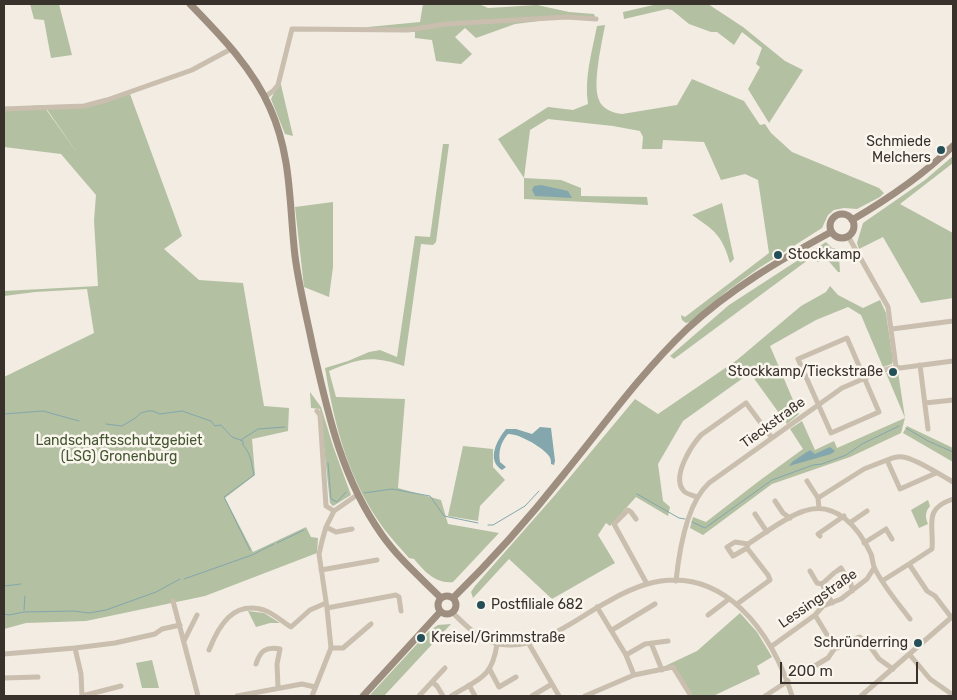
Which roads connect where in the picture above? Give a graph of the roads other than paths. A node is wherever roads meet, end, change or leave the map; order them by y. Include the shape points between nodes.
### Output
1 (190, 4) edge
2 (596, 18) dead end
3 (231, 48) junction
4 (265, 97) junction
5 (4, 109) edge
6 (953, 146) edge
7 (852, 220) junction
8 (831, 232) junction
9 (848, 236) junction
10 (953, 322) edge
11 (892, 329) junction
12 (953, 361) edge
13 (920, 366) junction
14 (896, 367) junction
15 (865, 378) junction
16 (953, 400) edge
17 (925, 403) junction
18 (818, 405) junction
19 (317, 411) dead end
20 (928, 429) dead end
21 (772, 438) junction
22 (887, 460) junction
23 (936, 473) junction
24 (807, 481) dead end
25 (953, 482) edge
26 (357, 496) junction
27 (697, 497) junction
28 (818, 498) junction
29 (953, 499) edge
30 (775, 500) dead end
31 (819, 508) junction
32 (334, 510) junction
33 (867, 511) dead end
34 (755, 514) dead end
35 (844, 516) junction
36 (790, 518) junction
37 (636, 519) dead end
38 (850, 522) junction
39 (326, 527) junction
40 (352, 529) dead end
41 (766, 532) junction
42 (820, 536) dead end
43 (892, 539) dead end
44 (864, 543) junction
45 (377, 560) dead end
46 (909, 564) junction
47 (874, 568) junction
48 (321, 570) junction
49 (810, 571) dead end
50 (676, 581) junction
51 (882, 582) junction
52 (647, 584) junction
53 (822, 584) junction
54 (852, 591) junction
55 (441, 598) junction
56 (453, 598) junction
57 (729, 599) junction
58 (173, 600) dead end
59 (832, 603) junction
60 (654, 604) dead end
61 (737, 604) junction
62 (327, 605) junction
63 (598, 607) junction
64 (401, 611) dead end
65 (440, 612) junction
66 (452, 612) junction
67 (196, 615) dead end
68 (708, 615) dead end
69 (815, 615) junction
70 (952, 616) edge
71 (910, 619) dead end
72 (371, 624) dead end
73 (180, 625) junction
74 (612, 630) junction
75 (668, 641) dead end
76 (184, 642) junction
77 (651, 643) junction
78 (497, 644) junction
79 (528, 644) junction
80 (772, 646) junction
81 (75, 648) junction
82 (330, 648) junction
83 (834, 648) junction
84 (210, 650) dead end
85 (4, 654) edge
86 (626, 655) junction
87 (910, 655) junction
88 (256, 664) dead end
89 (814, 667) dead end
90 (445, 668) dead end
91 (893, 669) junction
92 (490, 670) junction
93 (662, 670) junction
94 (634, 675) junction
95 (38, 677) dead end
96 (4, 678) edge
97 (516, 678) dead end
98 (788, 681) junction
99 (432, 682) junction
100 (552, 684) junction
101 (469, 685) junction
102 (122, 686) dead end
103 (278, 687) junction
104 (316, 687) junction
105 (366, 695) edge
106 (953, 695) edge
107 (82, 696) edge
108 (198, 696) edge
109 (237, 696) edge
110 (312, 696) edge
111 (419, 696) edge
112 (443, 696) edge
113 (451, 696) edge
114 (475, 696) edge
115 (532, 696) edge
116 (559, 696) edge
117 (585, 696) edge
118 (691, 696) edge
119 (765, 696) edge
120 (792, 696) edge
121 (861, 696) edge

1 - 3 main road
2 - 4 street via 558,17 446,24 408,30 292,29 278,85
3 - 4 main road
3 - 5 street via 192,70 107,100 84,106
4 - 26 main road via 285,153 298,274 326,405 336,445
6 - 7 main road via 909,182
7 - 8 main road via 847,215 836,215 830,224
7 - 9 main road via 852,231
8 - 9 main road via 840,238
8 - 56 main road via 747,281 687,329 648,370 517,531
9 - 11 street via 888,307
10 - 11 street
11 - 14 street
12 - 13 street, Tieckstraße
13 - 14 street, Tieckstraße
13 - 17 street
14 - 15 street, Tieckstraße
15 - 18 street, Tieckstraße via 842,388
15 - 18 street via 879,412 832,433
15 - 18 street via 847,338 798,359
16 - 17 street
17 - 20 street
18 - 21 street, Tieckstraße
19 - 32 street via 320,415 326,506
21 - 27 street, Tieckstraße via 710,483
21 - 27 street via 746,402 701,435 680,473 684,492
22 - 23 street via 901,456
22 - 23 street via 900,489
22 - 28 street via 864,469
23 - 25 street
24 - 28 street
26 - 32 street
26 - 55 main road via 400,559
27 - 50 street, Tieckstraße via 685,530
28 - 31 street
29 - 46 street via 941,504 932,514 932,549
30 - 36 street
31 - 35 street, Lessingstraße
31 - 36 street via 804,510
32 - 39 street
33 - 38 street
34 - 41 street
35 - 38 street, Lessingstraße
35 - 42 street via 818,534
36 - 41 street
37 - 52 street via 628,510 614,524
38 - 44 street, Lessingstraße
39 - 40 street via 336,532
39 - 48 street via 319,554
41 - 61 street via 747,546 770,580
43 - 44 street via 886,529
44 - 47 street, Lessingstraße
45 - 48 street
46 - 51 street
46 - 70 street via 927,591
47 - 51 street, Lessingstraße
47 - 54 street, Lessingstraße via 867,579
48 - 62 street
49 - 53 street via 817,583
50 - 52 street
50 - 57 street via 699,585
51 - 71 street, Lessingstraße
52 - 63 street
53 - 54 street via 841,568
53 - 59 street
54 - 59 street, Lessingstraße
55 - 56 main road
55 - 65 main road
56 - 66 main road via 456,604
57 - 61 street
57 - 68 street
58 - 73 street
59 - 69 street, Lessingstraße via 822,606
60 - 74 street
61 - 80 street
62 - 64 street via 396,595
62 - 82 street
62 - 84 street via 310,610 291,627 265,611 251,608 238,611 226,618
63 - 74 street
63 - 79 street
65 - 66 main road
65 - 105 main road
66 - 78 street via 477,635
67 - 76 street
69 - 80 street, Lessingstraße
69 - 83 street
70 - 87 street
72 - 82 street via 343,648
73 - 76 street
73 - 81 street via 147,636
74 - 86 street
75 - 77 street
76 - 108 street
77 - 86 street
77 - 93 street
78 - 79 street
78 - 92 street
79 - 100 street
80 - 98 street
81 - 85 street
81 - 107 street
82 - 104 street
83 - 89 street via 828,658
83 - 91 street via 860,637 879,659
86 - 94 street
87 - 91 street
87 - 106 street via 930,679
88 - 103 street via 265,650 271,647 280,649
90 - 99 street
91 - 121 street
92 - 97 street via 499,687
92 - 101 street
93 - 94 street
93 - 118 street via 673,668
94 - 117 street
95 - 96 street
98 - 119 street
98 - 120 street
99 - 111 street
99 - 112 street
100 - 115 street
100 - 116 street
101 - 113 street
101 - 114 street
102 - 107 street
103 - 104 street via 302,684
103 - 109 street
104 - 110 street

